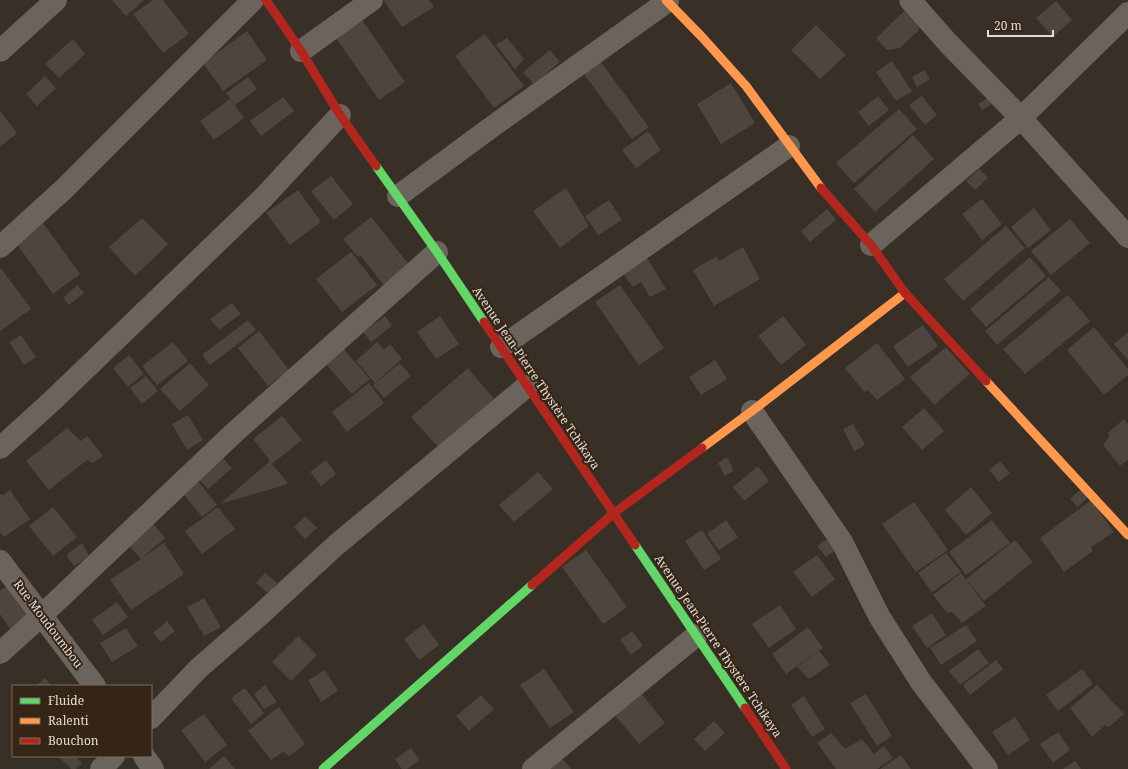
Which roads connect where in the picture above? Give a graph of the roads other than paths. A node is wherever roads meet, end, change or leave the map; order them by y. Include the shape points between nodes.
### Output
1 (56, 0) edge
2 (253, 0) edge
3 (266, 0) edge
4 (372, 0) edge
5 (910, 0) edge
6 (667, 1) edge
7 (1128, 13) edge
8 (0, 51) edge
9 (301, 51) junction
10 (340, 115) junction
11 (1021, 118) junction
12 (789, 146) junction
13 (398, 196) junction
14 (1128, 237) edge
15 (871, 245) junction
16 (0, 247) edge
17 (437, 252) junction
18 (905, 293) junction
19 (501, 347) junction
20 (527, 386) junction
21 (752, 411) junction
22 (0, 448) edge
23 (614, 513) junction
24 (1128, 535) edge
25 (0, 561) edge
26 (42, 615) junction
27 (697, 635) junction
28 (0, 653) edge
29 (94, 685) edge
30 (152, 717) edge
31 (113, 757) edge
32 (145, 757) edge
33 (780, 766) edge
34 (101, 769) edge
35 (153, 769) edge
36 (323, 769) edge
37 (533, 769) edge
38 (986, 769) edge

1 - 8 street
2 - 16 street via 64,189
3 - 9 street, Avenue Jean-Pierre Thystère Tchikaya
4 - 9 street
5 - 11 street
6 - 12 street via 746,86
6 - 13 street
7 - 11 street
9 - 10 street, Avenue Jean-Pierre Thystère Tchikaya
10 - 13 street, Avenue Jean-Pierre Thystère Tchikaya
10 - 22 street via 263,198
11 - 14 street
11 - 15 street
12 - 15 street via 822,191
12 - 19 street
13 - 17 street, Avenue Jean-Pierre Thystère Tchikaya
15 - 18 street
17 - 19 street, Avenue Jean-Pierre Thystère Tchikaya
17 - 26 street via 236,431
18 - 21 street
18 - 24 street
19 - 20 street, Avenue Jean-Pierre Thystère Tchikaya
20 - 23 street, Avenue Jean-Pierre Thystère Tchikaya
20 - 30 street via 335,546 198,668
21 - 23 street
21 - 38 street via 842,542 879,616 921,682
23 - 27 street, Avenue Jean-Pierre Thystère Tchikaya
23 - 36 street
25 - 26 street, Rue Moudoumbou
26 - 28 street
26 - 29 street, Rue Moudoumbou
27 - 33 street, Avenue Jean-Pierre Thystère Tchikaya
27 - 37 street
31 - 34 street
32 - 35 street

